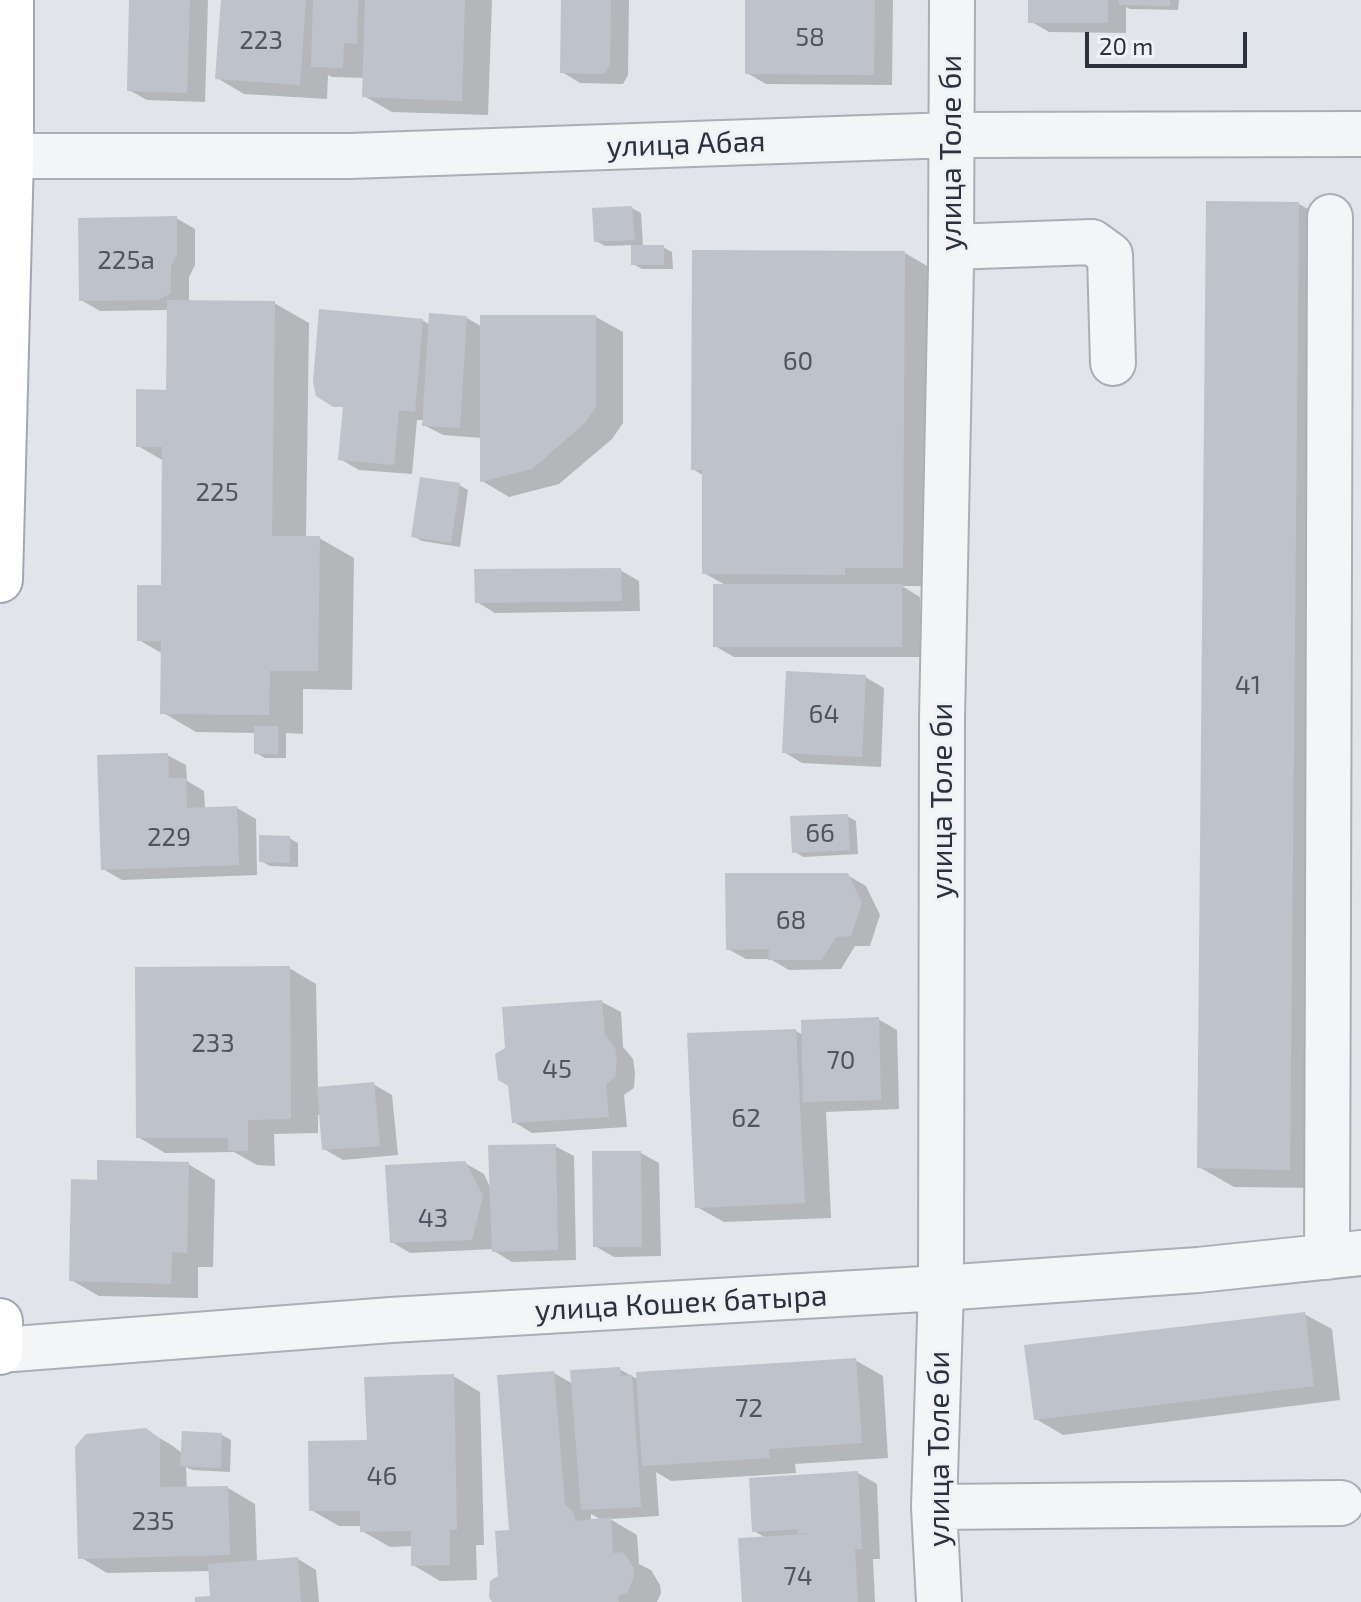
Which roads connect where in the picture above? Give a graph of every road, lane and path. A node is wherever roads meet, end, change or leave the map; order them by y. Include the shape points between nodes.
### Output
1 (11, 0) edge
2 (952, 0) edge
3 (1361, 134) edge
4 (951, 135) junction
5 (11, 156) junction
6 (1330, 217) dead end
7 (951, 247) junction
8 (3, 344) edge
9 (1113, 363) dead end
10 (1, 509) edge
11 (0, 580) edge
12 (1344, 1255) edge
13 (941, 1288) junction
14 (0, 1321) edge
15 (0, 1351) edge
16 (1341, 1503) dead end
17 (934, 1507) junction
18 (939, 1602) edge

1 - 5 main road
2 - 4 street, улица Толе би
3 - 4 street, улица Абая
4 - 5 street, улица Абая via 350,156
4 - 7 street, улица Толе би
5 - 8 main road
6 - 12 street
7 - 9 street via 1092,242 1110,255
7 - 13 street, улица Толе би via 942,719
8 - 10 main road
10 - 11 main road
12 - 13 street, улица Кошек батыра
13 - 15 street, улица Кошек батыра via 391,1320
13 - 17 street, улица Толе би
14 - 15 main road
16 - 17 street
17 - 18 street, улица Толе би

